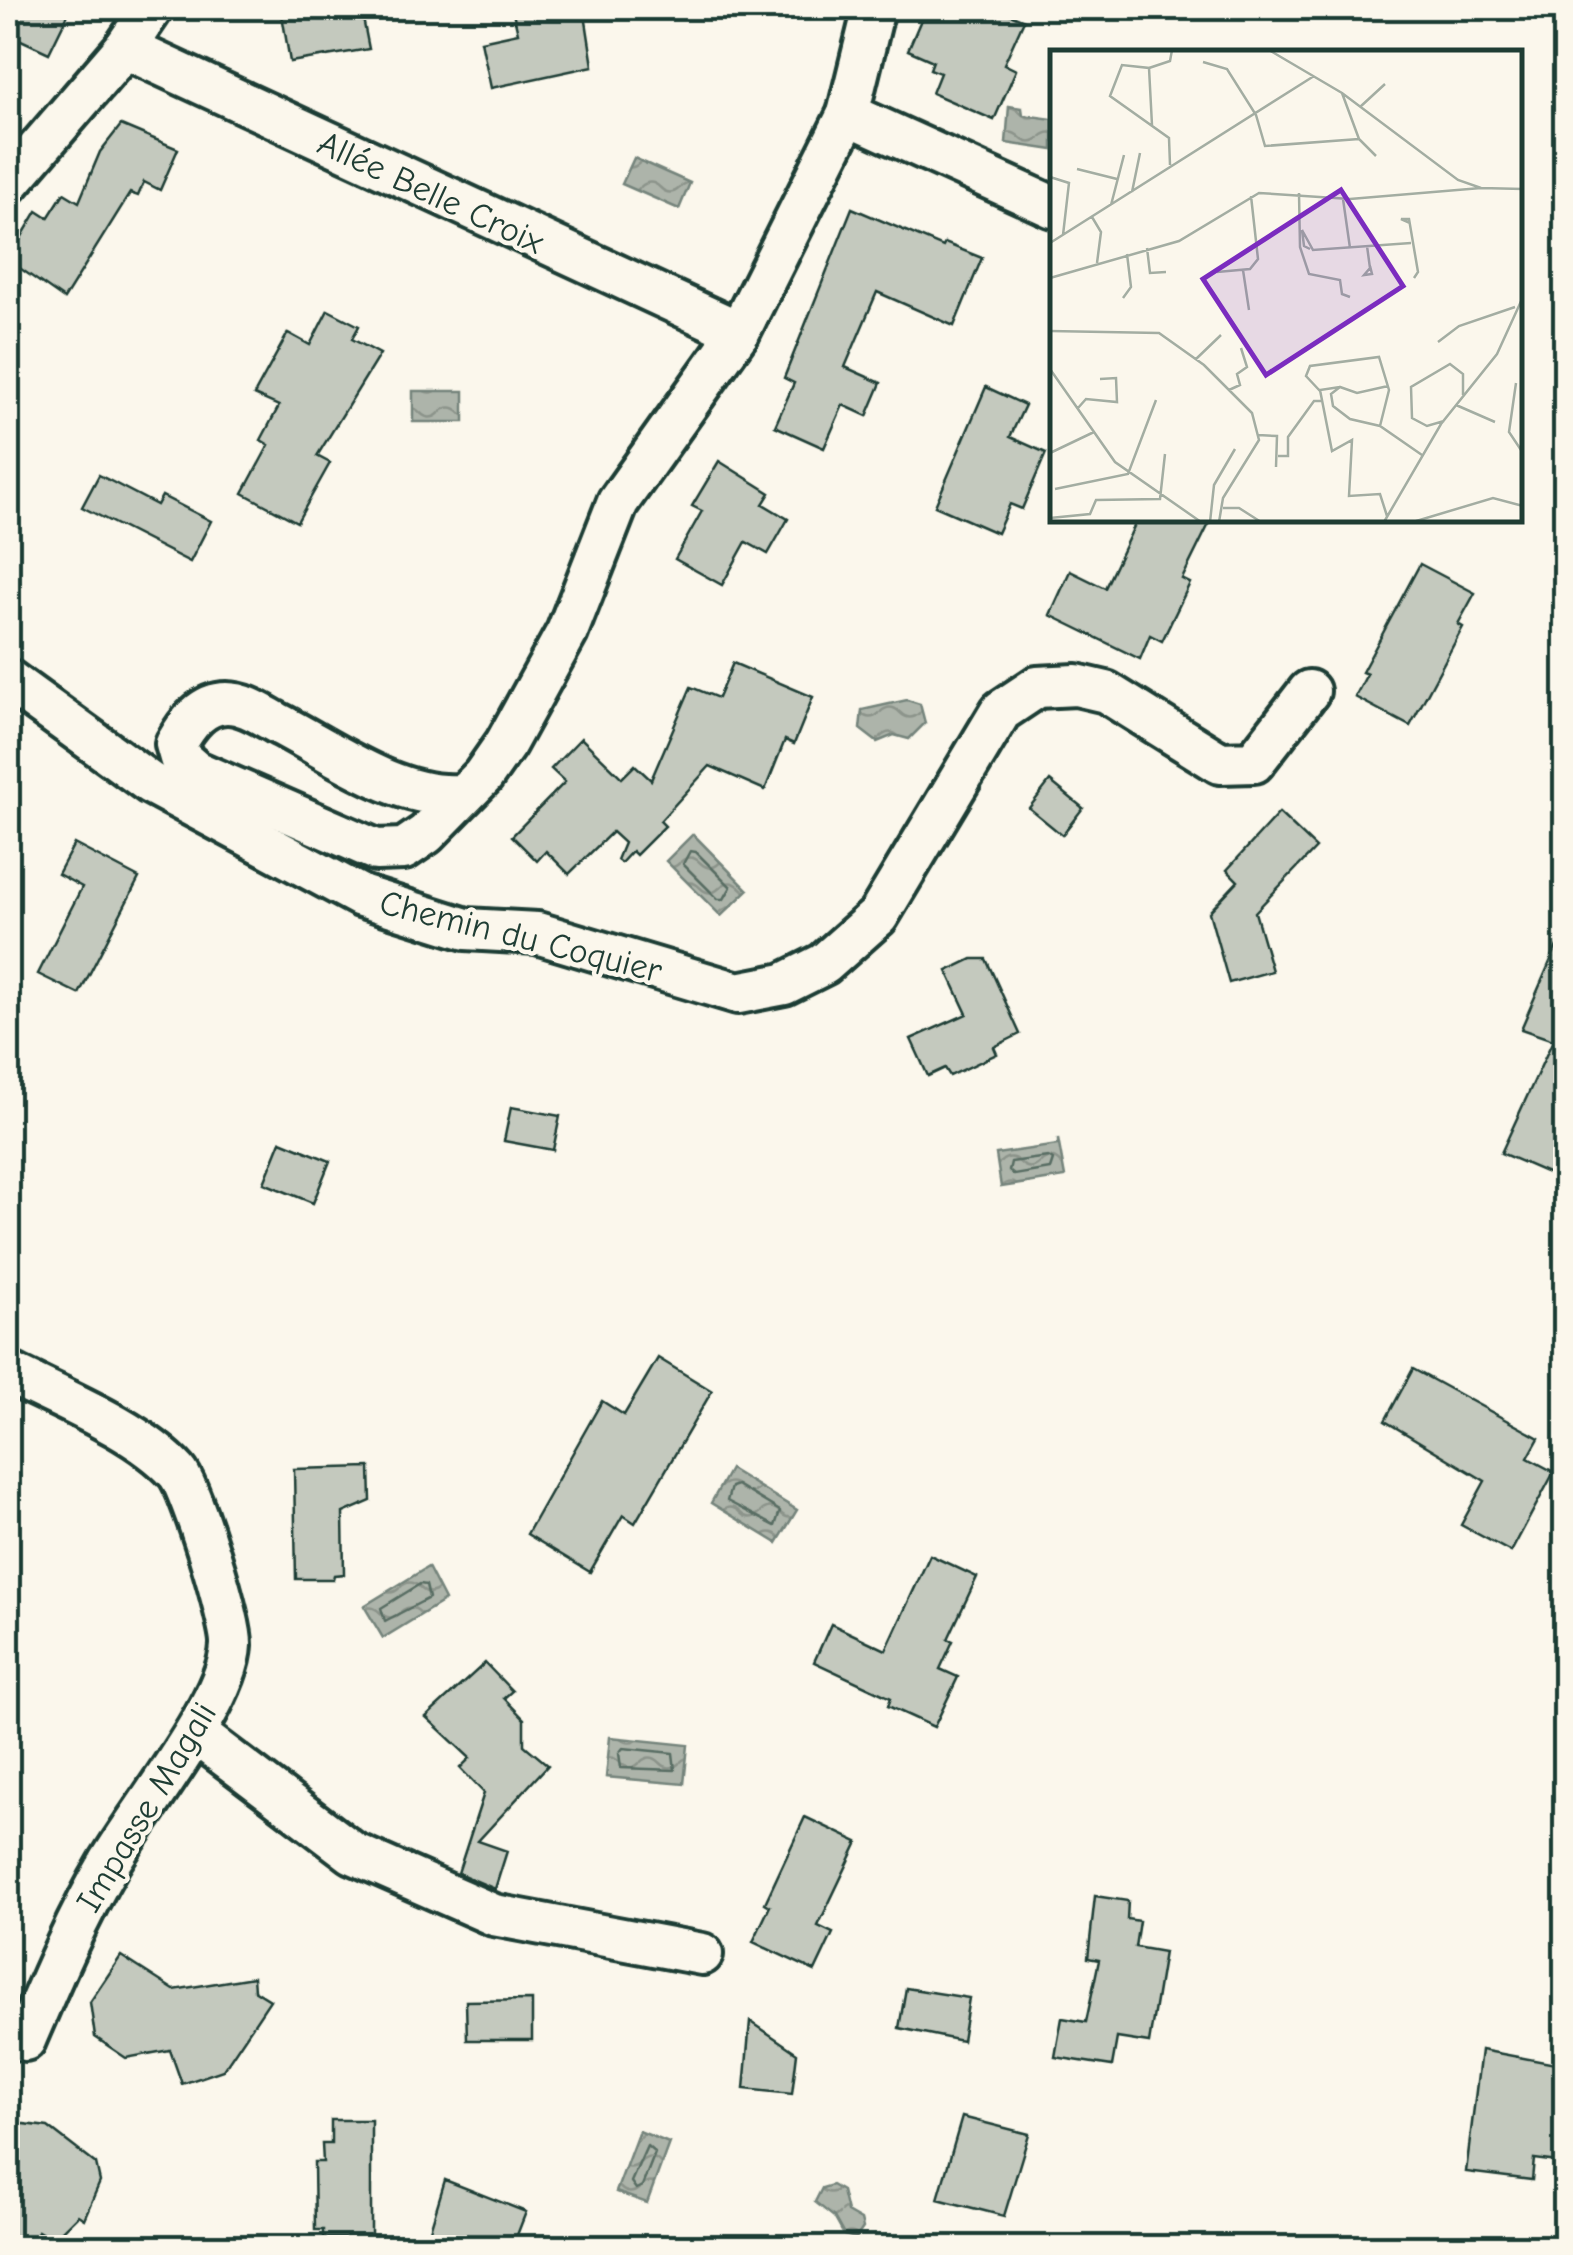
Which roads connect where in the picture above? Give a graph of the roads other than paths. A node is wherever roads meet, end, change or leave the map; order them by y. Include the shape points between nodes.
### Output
1 (152, 8) edge
2 (874, 8) edge
3 (124, 48) junction
4 (848, 114) junction
5 (8, 184) edge
6 (1050, 206) edge
7 (739, 332) junction
8 (8, 680) edge
9 (1309, 691) dead end
10 (460, 795) junction
11 (8, 1372) edge
12 (195, 1732) junction
13 (702, 1954) dead end
14 (25, 2040) dead end

1 - 3 street
2 - 4 street
3 - 5 street
3 - 7 street, Allée Belle Croix
4 - 6 street
4 - 7 street
7 - 10 street via 618,502 567,632 506,743
8 - 9 street, Chemin du Coquier via 150,783 362,896 466,928 537,933 738,992 784,984 824,964 878,916 1002,711 1037,687 1076,684 1106,692 1220,763 1254,762
10 - 10 street via 404,849 376,850 195,772 176,744 206,708 241,704 401,786 432,797
11 - 12 street, Impasse Magali via 125,1433 179,1474 216,1576 231,1645
12 - 13 street via 353,1853 494,1915
12 - 14 street, Impasse Magali via 101,1878

